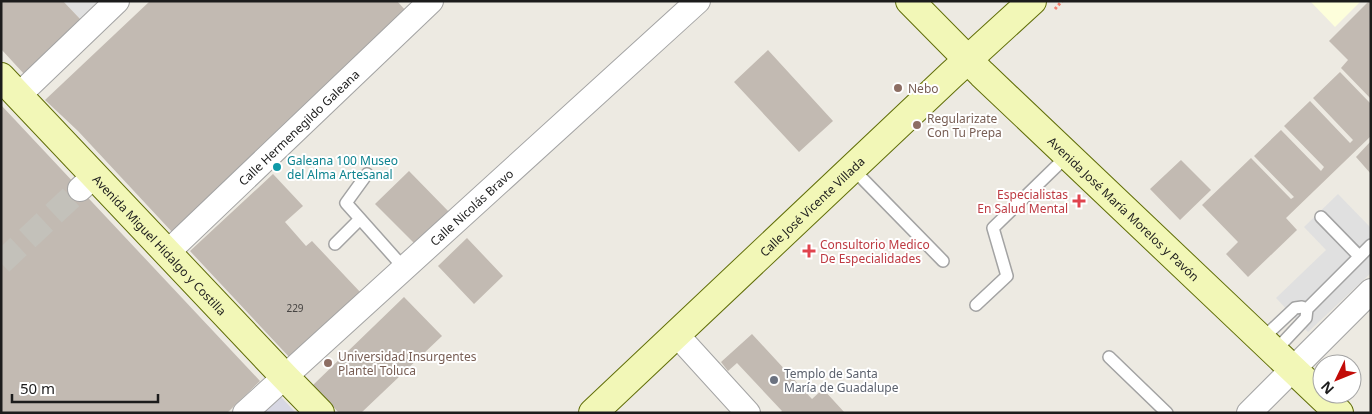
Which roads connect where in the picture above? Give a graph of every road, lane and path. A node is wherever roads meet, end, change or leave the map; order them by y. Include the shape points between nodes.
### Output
1 (117, 1) edge
2 (431, 1) edge
3 (698, 1) edge
4 (910, 1) edge
5 (1032, 1) edge
6 (968, 59) junction
7 (10, 86) edge
8 (1068, 155) junction
9 (852, 168) junction
10 (367, 174) dead end
11 (1321, 217) dead end
12 (360, 219) junction
13 (335, 244) dead end
14 (1371, 245) edge
15 (167, 253) junction
16 (1359, 256) junction
17 (943, 261) dead end
18 (404, 268) junction
19 (1371, 291) edge
20 (976, 305) dead end
21 (1307, 309) junction
22 (676, 334) junction
23 (1276, 354) junction
24 (1110, 357) dead end
25 (284, 376) junction
26 (245, 413) edge
27 (320, 413) edge
28 (593, 413) edge
29 (748, 413) edge
30 (1166, 413) edge
31 (1249, 413) edge
32 (1339, 413) edge

1 - 7 street
2 - 15 street, Calle Hermenegildo Galeana
3 - 18 street, Calle Nicolás Bravo
4 - 6 main road, Avenida José María Morelos y Pavón
5 - 6 main road, Calle José Vicente Villada
6 - 8 main road, Avenida José María Morelos y Pavón
6 - 9 main road, Calle José Vicente Villada
7 - 15 main road, Avenida Miguel Hidalgo y Costilla via 87,182
8 - 20 lane via 993,228 1007,276
8 - 23 main road, Avenida José María Morelos y Pavón
9 - 17 lane
9 - 22 main road, Calle José Vicente Villada
10 - 12 lane via 346,203
11 - 16 lane
12 - 13 lane
12 - 18 lane
14 - 16 lane
15 - 25 main road, Avenida Miguel Hidalgo y Costilla
16 - 21 lane
18 - 25 street, Calle Nicolás Bravo
19 - 23 street
21 - 23 lane via 1306,318
21 - 23 lane via 1295,308
22 - 28 main road, Calle José Vicente Villada
22 - 29 street
23 - 31 street
23 - 32 main road, Avenida José María Morelos y Pavón
24 - 30 lane
25 - 26 street, Calle Nicolás Bravo
25 - 27 main road, Avenida Miguel Hidalgo y Costilla

